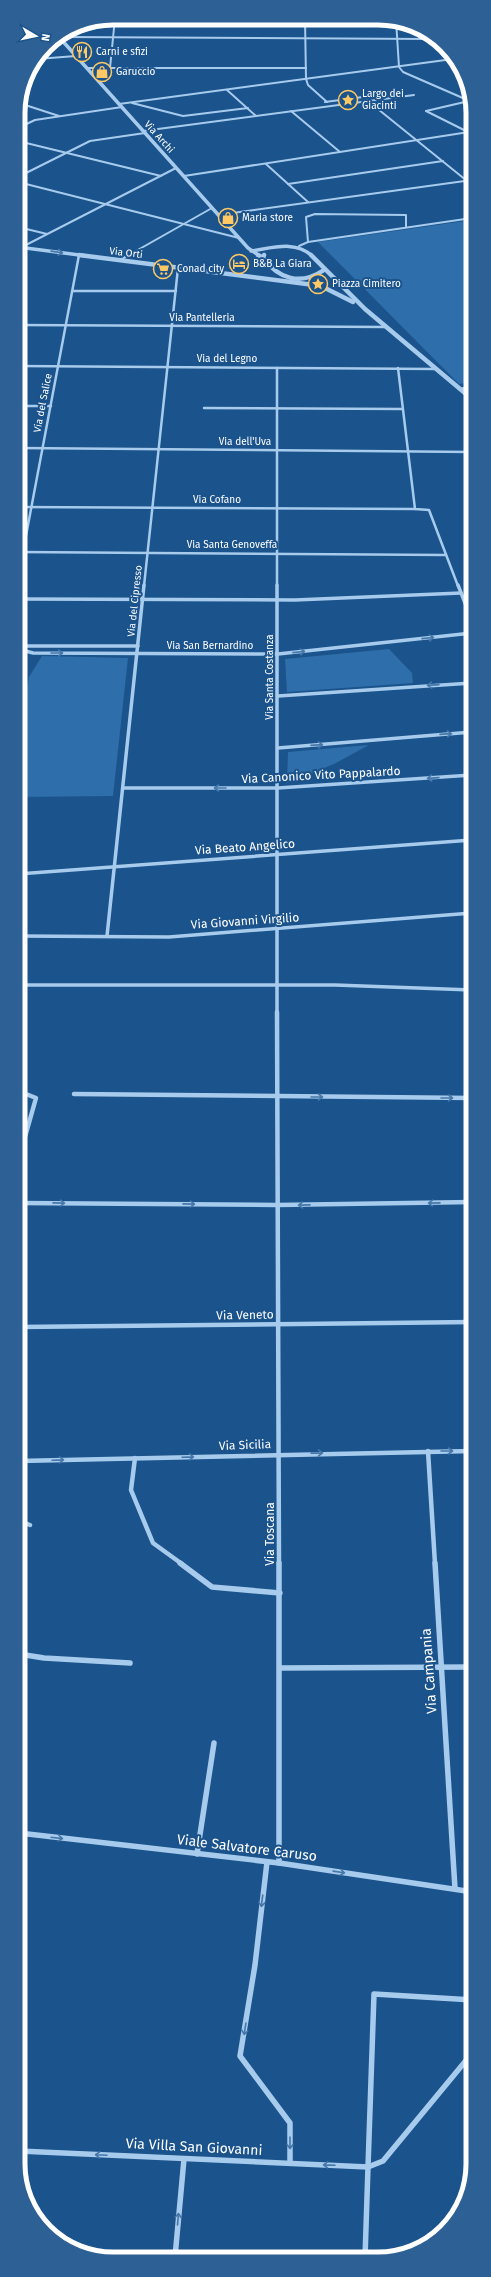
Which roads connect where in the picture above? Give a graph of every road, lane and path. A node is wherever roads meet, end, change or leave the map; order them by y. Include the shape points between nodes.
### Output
1 (115, 25) edge
2 (305, 25) edge
3 (396, 27) edge
4 (69, 37) edge
5 (114, 37) junction
6 (305, 38) junction
7 (397, 39) junction
8 (425, 39) edge
9 (63, 41) edge
10 (76, 56) junction
11 (44, 58) edge
12 (448, 60) edge
13 (399, 67) junction
14 (88, 68) junction
15 (110, 68) junction
16 (306, 68) junction
17 (306, 79) junction
18 (227, 90) junction
19 (414, 95) dead end
20 (464, 98) edge
21 (368, 101) junction
22 (130, 102) junction
23 (326, 102) junction
24 (465, 102) edge
25 (25, 105) edge
26 (121, 106) junction
27 (331, 106) junction
28 (248, 108) junction
29 (291, 111) junction
30 (61, 116) junction
31 (256, 116) junction
32 (25, 125) edge
33 (466, 131) edge
34 (144, 132) junction
35 (466, 132) edge
36 (417, 140) junction
37 (25, 144) edge
38 (340, 152) junction
39 (66, 153) junction
40 (443, 161) junction
41 (266, 164) junction
42 (176, 168) junction
43 (25, 174) edge
44 (161, 176) junction
45 (184, 176) junction
46 (466, 180) edge
47 (466, 181) edge
48 (25, 184) edge
49 (288, 184) junction
50 (308, 202) junction
51 (105, 204) junction
52 (212, 208) junction
53 (218, 215) junction
54 (466, 219) edge
55 (184, 224) junction
56 (406, 227) junction
57 (25, 229) edge
58 (47, 234) junction
59 (239, 238) junction
60 (308, 241) junction
61 (25, 245) edge
62 (299, 246) junction
63 (25, 248) edge
64 (270, 248) junction
65 (249, 250) junction
66 (79, 255) junction
67 (263, 258) junction
68 (120, 260) junction
69 (178, 268) junction
70 (324, 270) junction
71 (256, 277) junction
72 (289, 278) junction
73 (294, 278) junction
74 (322, 286) junction
75 (72, 291) junction
76 (176, 291) junction
77 (365, 309) junction
78 (25, 324) edge
79 (66, 325) junction
80 (172, 325) junction
81 (386, 327) junction
82 (25, 366) edge
83 (58, 366) junction
84 (168, 367) junction
85 (277, 368) junction
86 (398, 368) junction
87 (435, 369) junction
88 (466, 388) edge
89 (459, 390) junction
90 (466, 395) edge
91 (25, 406) edge
92 (51, 406) junction
93 (204, 408) dead end
94 (277, 408) junction
95 (402, 409) junction
96 (25, 448) edge
97 (43, 449) junction
98 (159, 450) junction
99 (277, 450) junction
100 (407, 451) junction
101 (466, 452) edge
102 (25, 507) edge
103 (32, 507) junction
104 (153, 508) junction
105 (277, 508) junction
106 (415, 509) junction
107 (25, 542) edge
108 (25, 552) edge
109 (148, 553) junction
110 (277, 554) junction
111 (446, 555) junction
112 (461, 593) junction
113 (25, 600) edge
114 (143, 600) junction
115 (277, 601) junction
116 (466, 606) edge
117 (466, 634) edge
118 (25, 646) edge
119 (138, 646) junction
120 (25, 651) edge
121 (138, 653) junction
122 (278, 654) junction
123 (466, 682) edge
124 (278, 696) junction
125 (466, 732) edge
126 (278, 748) junction
127 (466, 775) edge
128 (123, 788) junction
129 (278, 788) junction
130 (466, 840) edge
131 (278, 854) junction
132 (115, 867) junction
133 (25, 873) edge
134 (466, 913) edge
135 (278, 929) junction
136 (25, 936) edge
137 (107, 936) junction
138 (25, 985) edge
139 (278, 986) junction
140 (466, 990) edge
141 (25, 1094) edge
142 (74, 1094) dead end
143 (278, 1097) junction
144 (466, 1098) edge
145 (25, 1137) edge
146 (466, 1202) edge
147 (25, 1204) edge
148 (277, 1205) junction
149 (466, 1322) edge
150 (279, 1324) junction
151 (25, 1327) edge
152 (428, 1451) junction
153 (466, 1451) edge
154 (280, 1454) junction
155 (135, 1458) junction
156 (25, 1461) edge
157 (25, 1523) edge
158 (30, 1525) dead end
159 (280, 1593) junction
160 (25, 1655) edge
161 (130, 1664) dead end
162 (441, 1667) junction
163 (466, 1667) edge
164 (280, 1668) junction
165 (214, 1743) dead end
166 (25, 1834) edge
167 (197, 1854) junction
168 (267, 1862) junction
169 (279, 1863) junction
170 (455, 1889) junction
171 (466, 1891) edge
172 (466, 2000) edge
173 (466, 2060) edge
174 (25, 2151) edge
175 (184, 2159) junction
176 (290, 2163) junction
177 (368, 2167) junction
178 (175, 2252) edge
179 (365, 2252) edge

1 - 5 street
2 - 6 street
3 - 7 street
4 - 5 street
5 - 6 street
5 - 15 street
6 - 7 street
6 - 16 street
7 - 8 street
7 - 13 street
9 - 10 street, Via Archi
10 - 11 street
10 - 14 street, Via Archi
12 - 13 street
13 - 17 street
13 - 20 street via 403,72
14 - 15 street
14 - 26 street, Via Archi
15 - 16 street
16 - 17 street
17 - 18 street
17 - 23 street via 308,85
18 - 22 street
18 - 28 street
19 - 21 street
21 - 23 street via 363,97
21 - 27 street
21 - 36 street
22 - 26 street
22 - 28 street via 183,116
23 - 27 street
24 - 33 street via 426,111
25 - 30 street
26 - 30 street
26 - 34 street, Via Archi
27 - 29 street
28 - 31 street
29 - 31 street
29 - 38 street
30 - 32 street via 35,120
31 - 34 street
34 - 39 street via 90,141
34 - 42 street, Via Archi
35 - 36 street
36 - 38 street
36 - 40 street
37 - 39 street
38 - 41 street
39 - 43 street
39 - 44 street
40 - 46 street
40 - 49 street
41 - 45 street
41 - 49 street
42 - 44 street
42 - 45 street, Via Archi
44 - 51 street
45 - 52 street, Via Archi
47 - 50 street
48 - 51 street
49 - 50 street
50 - 53 street
51 - 55 street
51 - 58 street
52 - 53 street, Via Archi
52 - 55 street
53 - 59 street, Via Archi
54 - 56 street
55 - 59 street
55 - 68 street
56 - 60 street
56 - 60 street via 406,215 315,214 306,217
57 - 58 street
58 - 61 street
59 - 65 street, Via Archi
60 - 62 street
62 - 64 street
62 - 70 street via 304,248
63 -> 66 street, Via Orti
64 - 65 street
64 - 67 street
65 - 67 street, Via Archi
66 - 68 street, Via Orti
66 - 75 street, Via del Salice
67 - 72 street, Via Archi via 276,272
68 - 69 street, Via Orti
69 - 71 street, Via Orti
69 - 76 street, Via del Cipresso
70 - 73 street via 312,276
70 - 77 street
71 - 72 street
71 - 74 street
72 - 73 street
73 - 74 street
74 - 77 street
75 - 76 street
75 - 79 street, Via del Salice
76 - 80 street, Via del Cipresso
77 - 81 street
78 - 79 street, Via Pantelleria
79 - 80 street, Via Pantelleria
79 - 83 street, Via del Salice
80 - 81 street, Via Pantelleria
80 - 84 street, Via del Cipresso
81 - 87 street
82 - 83 street, Via del Legno
83 - 84 street, Via del Legno
83 - 92 street, Via del Salice
84 - 85 street, Via del Legno
84 - 98 street, Via del Cipresso
85 - 86 street, Via del Legno
85 - 94 street, Via Santa Costanza
86 - 87 street, Via del Legno
86 - 95 street
87 - 89 street
88 - 89 street
89 - 90 street
91 - 92 street
92 - 97 street, Via del Salice
93 - 94 street
94 - 95 street
94 - 99 street, Via Santa Costanza
95 - 100 street
96 - 97 street, Via dell'Uva
97 - 98 street, Via dell'Uva
97 - 103 street, Via del Salice
98 - 99 street, Via dell'Uva
98 - 104 street, Via del Cipresso
99 - 100 street, Via dell'Uva
99 - 105 street, Via Santa Costanza
100 - 101 street, Via dell'Uva
100 - 106 street
102 - 103 street, Via Cofano
103 - 104 street, Via Cofano
103 - 107 street, Via del Salice
104 - 105 street, Via Cofano
104 - 109 street, Via del Cipresso
105 - 106 street, Via Cofano
105 - 110 street, Via Santa Costanza
106 - 111 street via 429,510
108 - 109 street, Via Santa Genoveffa
109 - 110 street, Via Santa Genoveffa
109 - 114 street, Via del Cipresso
110 - 111 street, Via Santa Genoveffa
110 - 115 street, Via Santa Costanza
111 - 112 street
112 - 115 street via 372,599
112 - 116 street
113 - 114 street
114 - 115 street
114 - 119 street, Via del Cipresso
115 - 122 street, Via Santa Costanza
122 -> 117 street, Via San Bernardino
118 - 119 street
119 - 121 street, Via del Cipresso
120 -> 121 street, Via San Bernardino
121 - 122 street, Via San Bernardino
121 - 128 street, Via del Cipresso
122 - 124 street, Via Santa Costanza
123 -> 124 street
124 - 126 street, Via Santa Costanza
126 -> 125 street
126 - 129 street, Via Santa Costanza
127 -> 129 street, Via Canonico Vito Pappalardo
129 -> 128 street, Via Canonico Vito Pappalardo
128 - 132 street, Via del Cipresso
129 - 131 street, Via Santa Costanza
130 - 131 street, Via Beato Angelico
131 - 132 street, Via Beato Angelico
131 - 135 street, Via Santa Costanza
132 - 133 street, Via Beato Angelico
132 - 137 street, Via del Cipresso
134 - 135 street, Via Giovanni Virgilio
135 - 137 street, Via Giovanni Virgilio via 169,937
135 - 139 street, Via Santa Costanza
136 - 137 street, Via Giovanni Virgilio
138 - 139 street
139 - 140 street via 335,985
139 - 143 street, Via Santa Costanza
141 - 145 street via 36,1098
142 - 143 street
143 -> 144 street
143 - 148 street, Via Toscana
146 -> 148 street
147 -> 148 street
148 - 150 street, Via Toscana
149 - 150 street, Via Veneto
150 - 151 street, Via Veneto
150 - 154 street, Via Toscana
152 -> 153 street, Via Sicilia
154 -> 152 street, Via Sicilia
152 - 162 street, Via Campania
155 -> 154 street, Via Sicilia
154 - 159 street, Via Toscana
156 -> 155 street, Via Sicilia
155 - 159 street via 131,1490 153,1543 212,1587
157 - 158 street
159 - 164 street, Via Toscana
160 - 161 street
162 - 163 street
162 - 164 street
162 - 170 street, Via Campania
164 - 169 street, Via Toscana
165 - 167 street
166 -> 167 street, Viale Salvatore Caruso
167 - 168 street, Viale Salvatore Caruso
168 - 169 street, Viale Salvatore Caruso
168 -> 176 street via 255,1965 240,2056 290,2123
169 -> 170 street, Viale Salvatore Caruso
170 - 171 street, Viale Salvatore Caruso
172 - 177 street via 374,1994
173 - 177 street via 383,2161
175 -> 174 street, Via Villa San Giovanni
175 - 176 street, Via Villa San Giovanni
178 -> 175 street
177 -> 176 street, Via Villa San Giovanni
177 - 179 street

